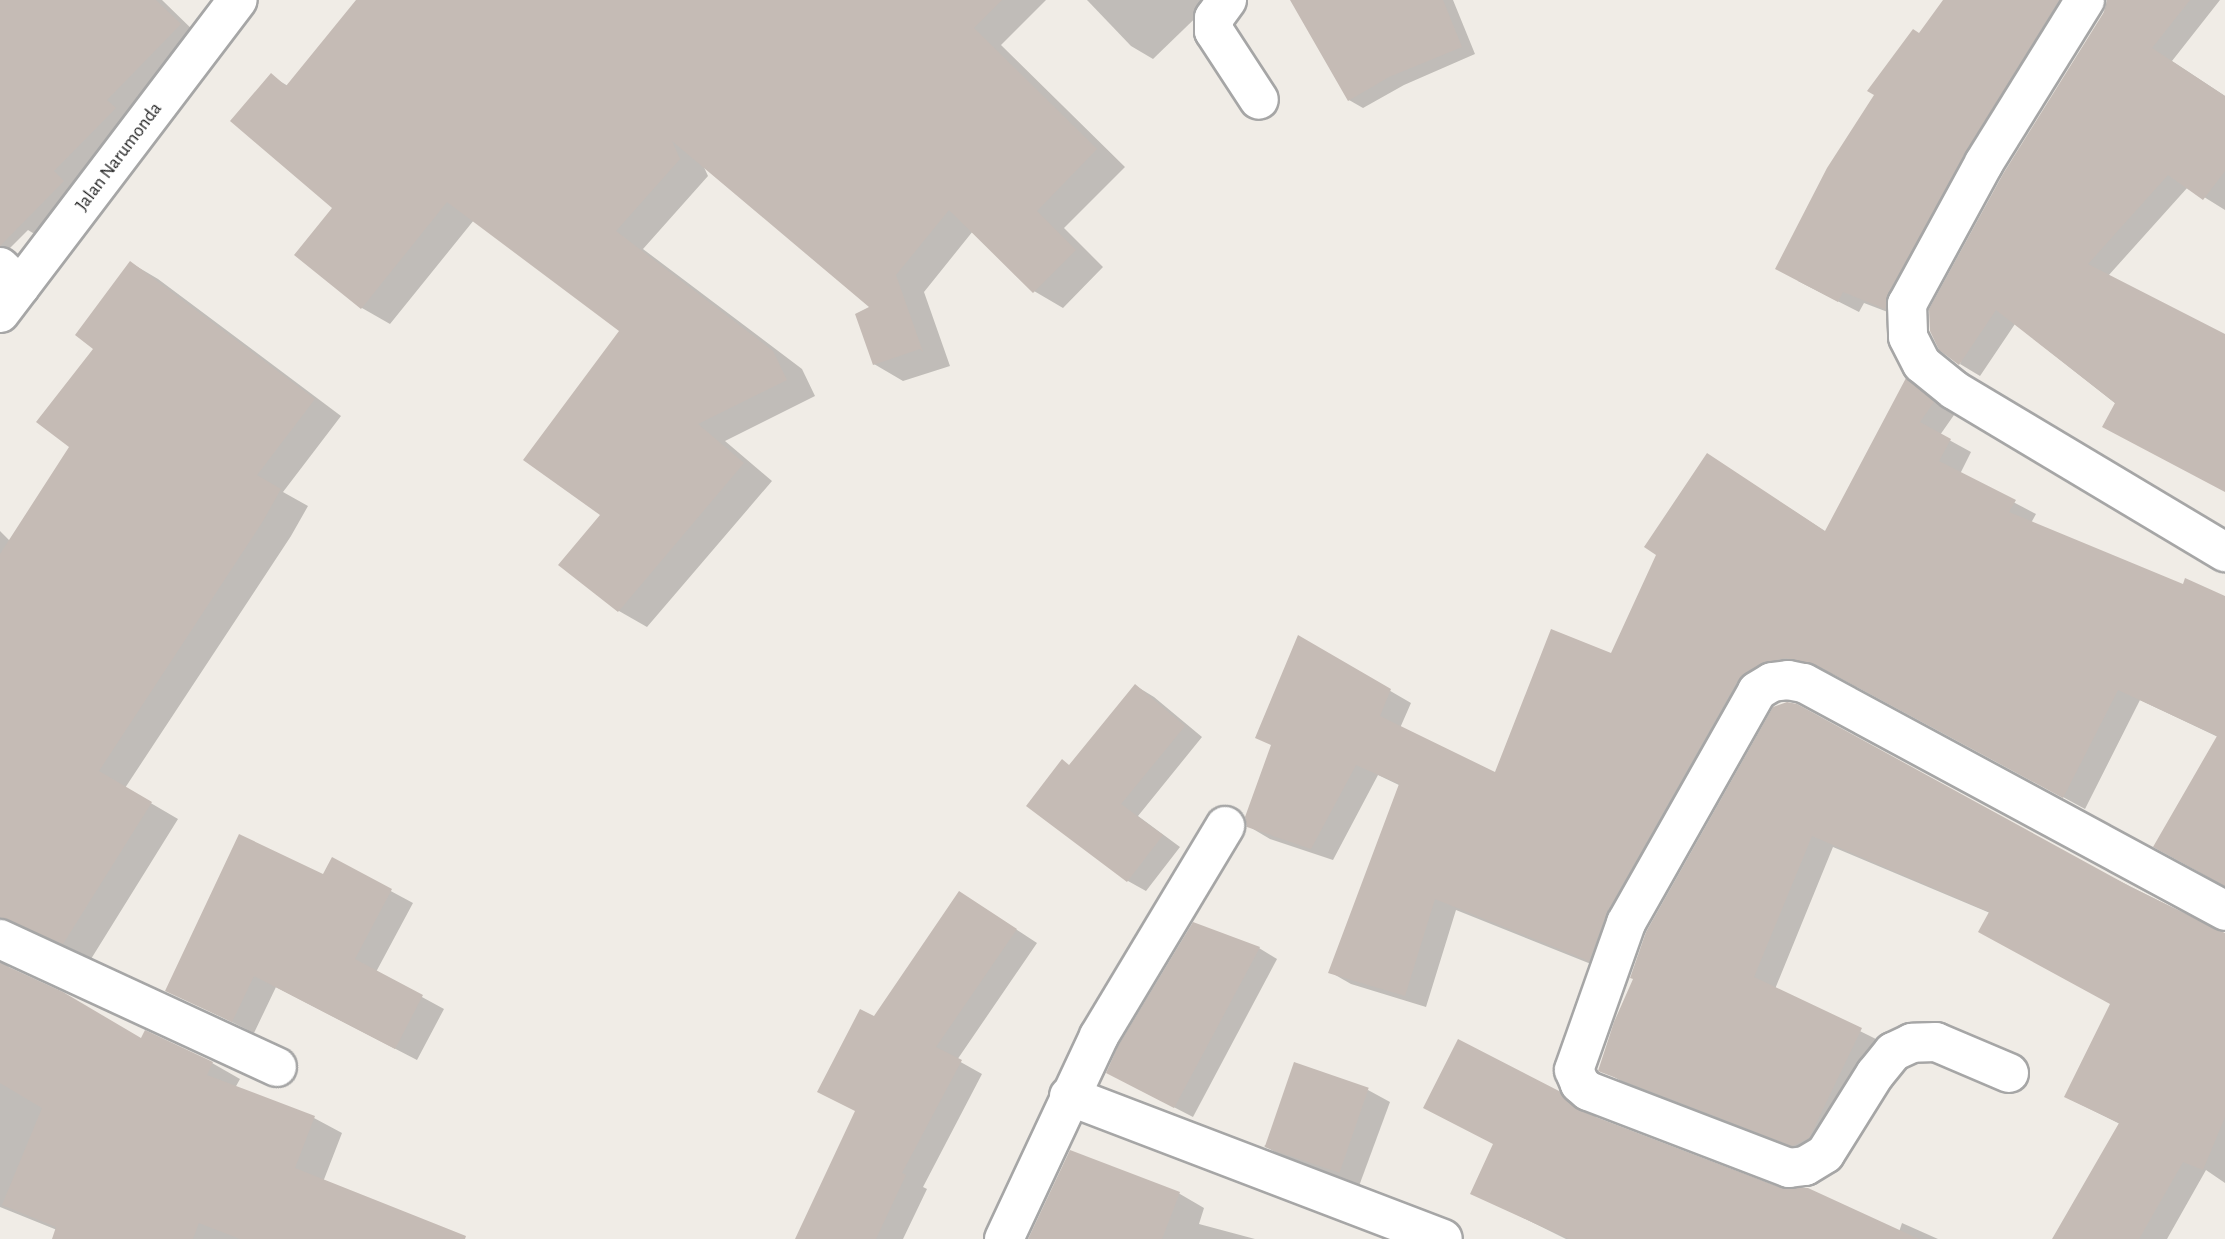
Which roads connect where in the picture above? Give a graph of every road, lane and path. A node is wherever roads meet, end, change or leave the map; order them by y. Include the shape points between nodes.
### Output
1 (238, 0) edge
2 (1227, 0) edge
3 (2085, 0) edge
4 (1259, 100) dead end
5 (7, 289) edge
6 (2225, 552) edge
7 (1225, 826) dead end
8 (2225, 911) edge
9 (0, 939) edge
10 (277, 1068) dead end
11 (2009, 1073) dead end
12 (1069, 1096) junction
13 (1004, 1239) edge
14 (1443, 1239) edge

1 - 5 street, Jalan Narumonda
2 - 4 street via 1214,18 1214,31
3 - 6 street via 1984,163 1908,304 1908,337 1922,364 1954,390
7 - 12 street via 1149,949
8 - 11 street via 1804,683 1772,682 1757,691 1626,923 1574,1070 1580,1084 1588,1091 1789,1168 1805,1166 1825,1154 1875,1074 1893,1052 1912,1043 1936,1042
9 - 10 street
12 - 13 street
12 - 14 street

